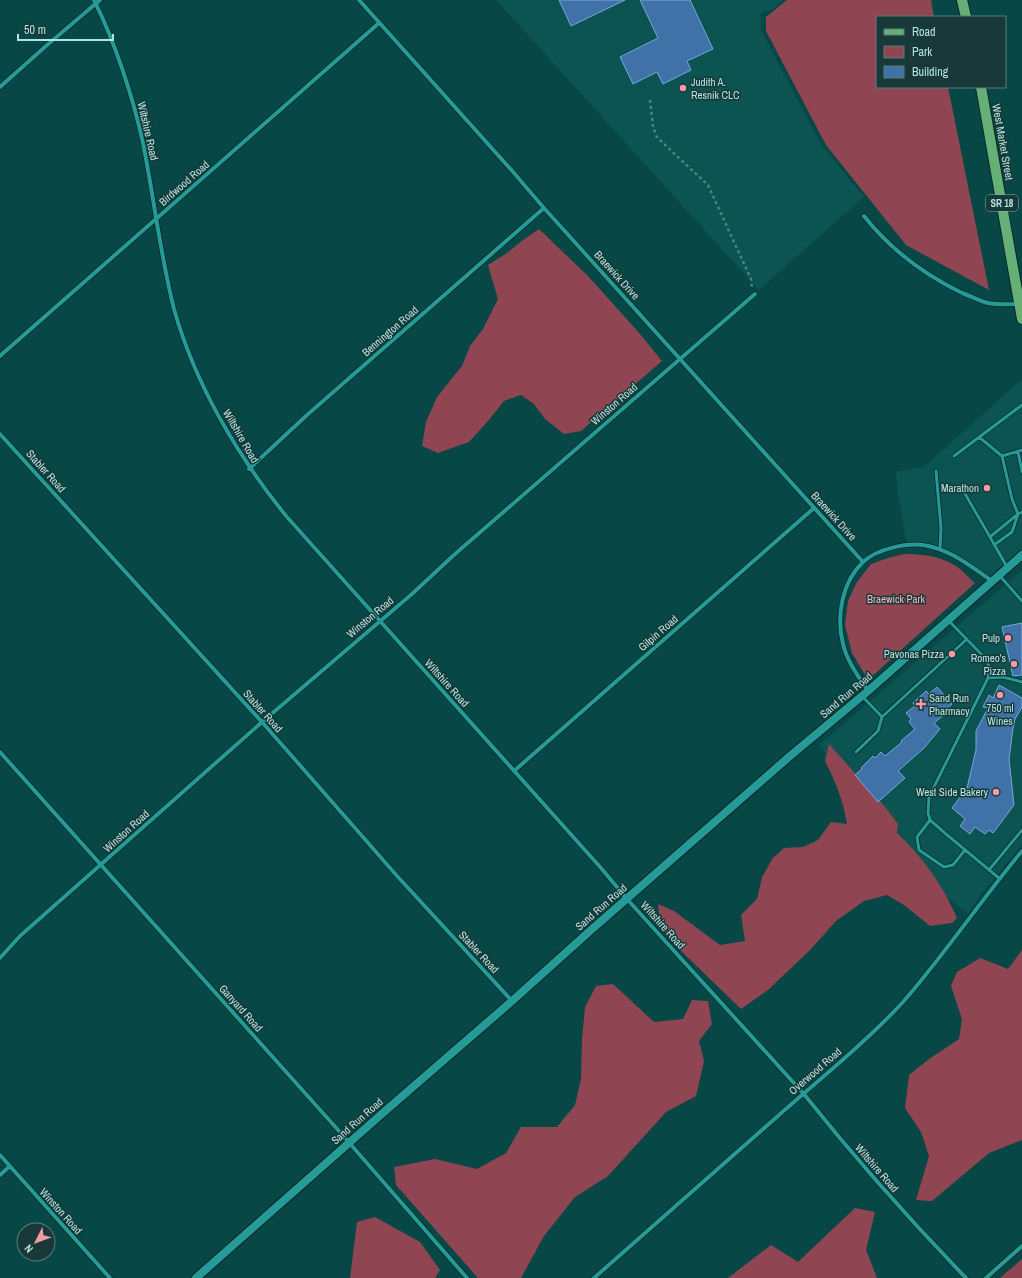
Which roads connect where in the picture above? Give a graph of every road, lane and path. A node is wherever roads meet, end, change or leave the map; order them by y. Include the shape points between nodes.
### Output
1 (100, 0) edge
2 (359, 0) edge
3 (962, 0) edge
4 (95, 2) edge
5 (966, 16) edge
6 (379, 23) junction
7 (0, 87) edge
8 (981, 88) edge
9 (650, 100) dead end
10 (544, 208) junction
11 (864, 216) dead end
12 (157, 219) junction
13 (755, 294) joint
14 (1020, 304) junction
15 (1022, 319) edge
16 (0, 356) edge
17 (680, 358) junction
18 (1022, 405) edge
19 (0, 434) edge
20 (979, 437) junction
21 (1022, 450) edge
22 (1018, 452) junction
23 (954, 456) dead end
24 (1002, 456) junction
25 (250, 469) junction
26 (936, 471) dead end
27 (1022, 472) edge
28 (964, 492) dead end
29 (814, 508) junction
30 (1020, 513) edge
31 (990, 537) junction
32 (994, 545) junction
33 (940, 550) junction
34 (1022, 555) edge
35 (863, 562) junction
36 (1008, 568) junction
37 (999, 575) junction
38 (992, 582) junction
39 (1022, 600) edge
40 (948, 620) junction
41 (380, 621) junction
42 (967, 639) junction
43 (988, 678) junction
44 (1022, 682) edge
45 (866, 694) junction
46 (882, 717) junction
47 (262, 722) junction
48 (0, 752) edge
49 (856, 752) dead end
50 (514, 771) junction
51 (930, 820) junction
52 (1022, 830) edge
53 (964, 850) junction
54 (1022, 851) edge
55 (100, 865) junction
56 (989, 870) junction
57 (1000, 878) junction
58 (627, 899) junction
59 (0, 958) edge
60 (512, 1001) junction
61 (803, 1093) junction
62 (349, 1143) junction
63 (0, 1155) edge
64 (9, 1166) junction
65 (0, 1175) edge
66 (1022, 1246) edge
67 (110, 1278) edge
68 (196, 1278) edge
69 (467, 1278) edge
70 (594, 1278) edge
71 (966, 1278) edge
72 (986, 1278) edge

1 - 4 street
2 - 6 street, Braewick Drive
3 - 5 main road
4 - 7 street
4 - 12 street, Wiltshire Road via 128,88 143,141
6 - 10 street, Braewick Drive
6 - 12 street, Birdwood Road
8 - 14 main road, West Market Street / SR 18
9 - 13 path via 652,126 656,136 708,185
10 - 17 street, Braewick Drive
10 - 25 street, Bennington Road
11 - 14 street via 906,258 949,286 988,303
12 - 16 street, Birdwood Road
12 - 25 street, Wiltshire Road via 164,266 181,329 196,369 225,428
13 - 17 street, Winston Road
14 - 15 main road, West Market Street / SR 18
17 - 29 street, Braewick Drive
17 - 41 street, Winston Road
18 - 20 lane
19 - 47 street, Stabler Road
20 - 23 lane
20 - 24 lane
21 - 22 lane
22 - 24 lane
22 - 27 lane
24 - 30 lane via 1012,499
25 - 41 street, Wiltshire Road via 287,517
26 - 33 lane via 941,528
28 - 31 lane
29 - 35 street, Braewick Drive
29 - 50 street, Gilpin Road
30 - 31 lane
30 - 32 lane via 1012,532
31 - 32 lane
32 - 36 lane
33 - 35 street via 922,545 894,547
33 - 38 street via 955,556
34 - 36 street, Sand Run Road
35 - 45 street via 846,589 839,619 845,653
36 - 37 street, Sand Run Road
37 - 38 street, Sand Run Road
37 - 39 lane
38 - 40 street, Sand Run Road
40 - 42 lane
40 - 45 street, Sand Run Road
41 - 47 street, Winston Road
41 - 50 street, Wiltshire Road
42 - 43 lane via 987,661
42 - 46 lane
43 - 44 lane via 1003,677
43 - 51 lane via 930,796
45 - 46 lane
45 - 58 street, Sand Run Road via 790,756
46 - 49 lane via 878,731
47 - 55 street, Winston Road
47 - 60 street, Stabler Road via 398,877
48 - 55 street, Ganyard Road
50 - 58 street, Wiltshire Road
51 - 53 lane
51 - 53 lane via 917,837 919,850 944,867 953,865
52 - 56 lane
53 - 56 lane
54 - 57 street, Overwood Road
55 - 59 street, Winston Road via 20,936
55 - 62 street, Ganyard Road
56 - 57 lane
57 - 61 street, Overwood Road via 902,1002 839,1063
58 - 60 street, Sand Run Road
58 - 61 street, Wiltshire Road
60 - 62 street, Sand Run Road
61 - 70 street, Overwood Road
61 - 71 street, Wiltshire Road via 886,1192
62 - 68 street, Sand Run Road
62 - 69 street, Ganyard Road
63 - 64 street, Winston Road
64 - 65 street
64 - 67 street, Winston Road
66 - 72 street

